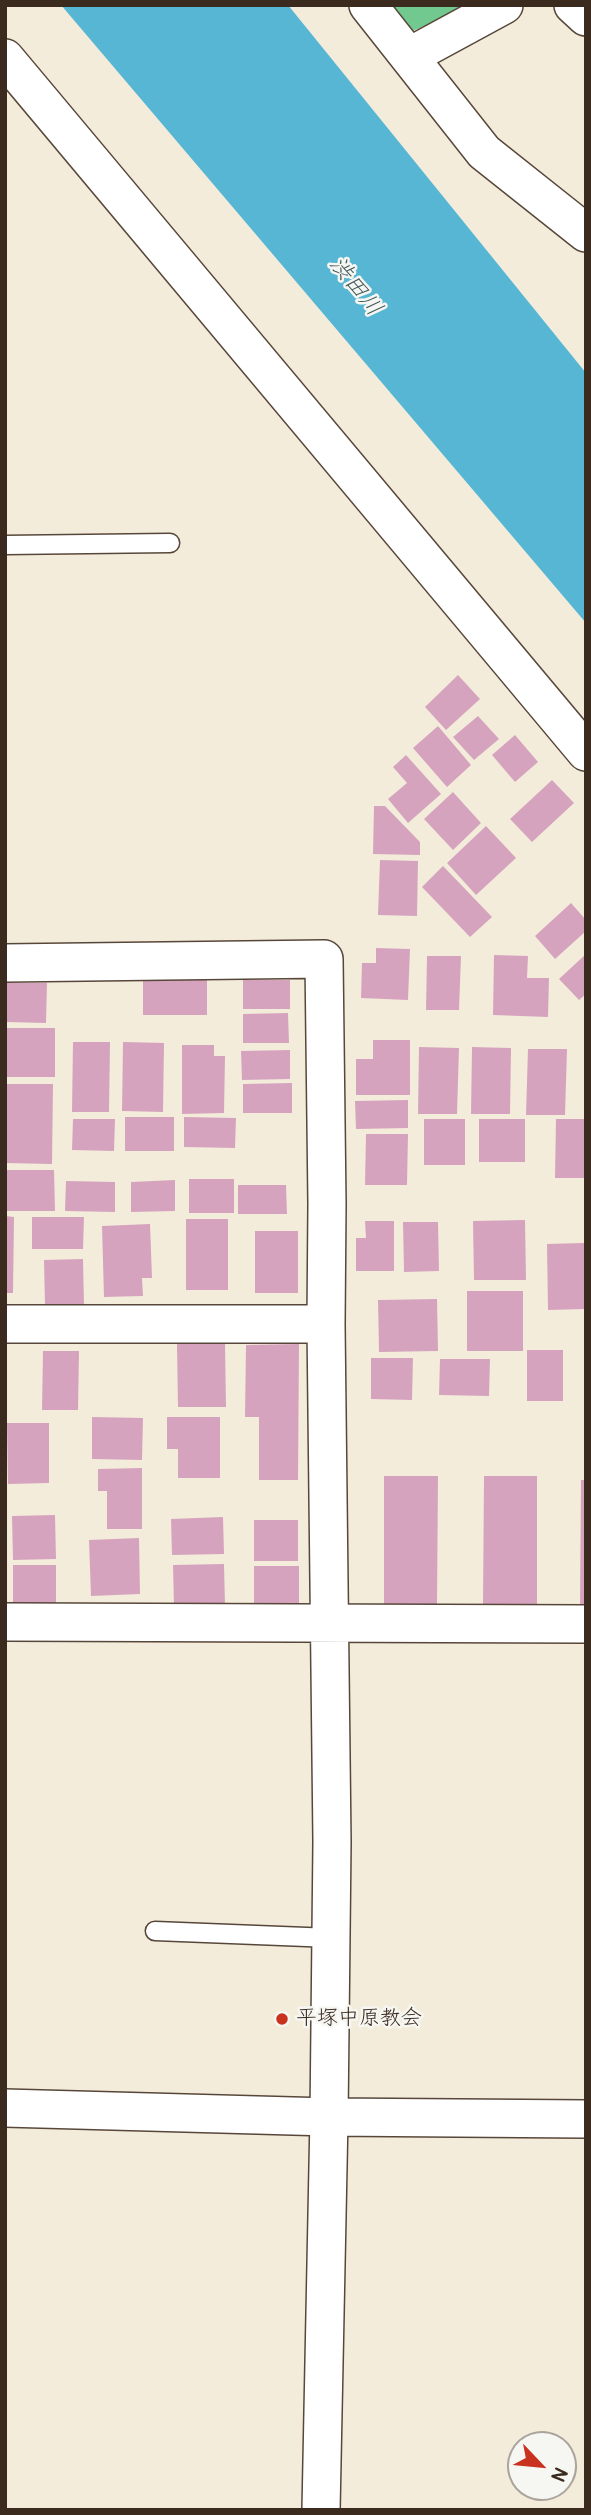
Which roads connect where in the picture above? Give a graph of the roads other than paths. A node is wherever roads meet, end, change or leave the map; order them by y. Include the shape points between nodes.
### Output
1 (368, 5) edge
2 (504, 5) edge
3 (573, 5) edge
4 (586, 17) edge
5 (410, 56) junction
6 (5, 58) edge
7 (586, 233) edge
8 (170, 543) dead end
9 (5, 545) edge
10 (586, 752) edge
11 (5, 963) edge
12 (5, 1324) edge
13 (326, 1324) junction
14 (5, 1622) edge
15 (331, 1624) junction
16 (586, 1625) edge
17 (155, 1931) dead end
18 (332, 1938) junction
19 (5, 2108) edge
20 (329, 2117) junction
21 (586, 2119) edge
22 (321, 2510) edge

1 - 5 street
2 - 5 street
3 - 4 street
5 - 7 street via 484,152
6 - 10 street
8 - 9 lane
11 - 13 street via 324,959
12 - 13 street
13 - 15 street
14 - 15 street
15 - 16 street
15 - 18 street
17 - 18 lane
18 - 20 street
19 - 20 street
20 - 21 street
20 - 22 street

